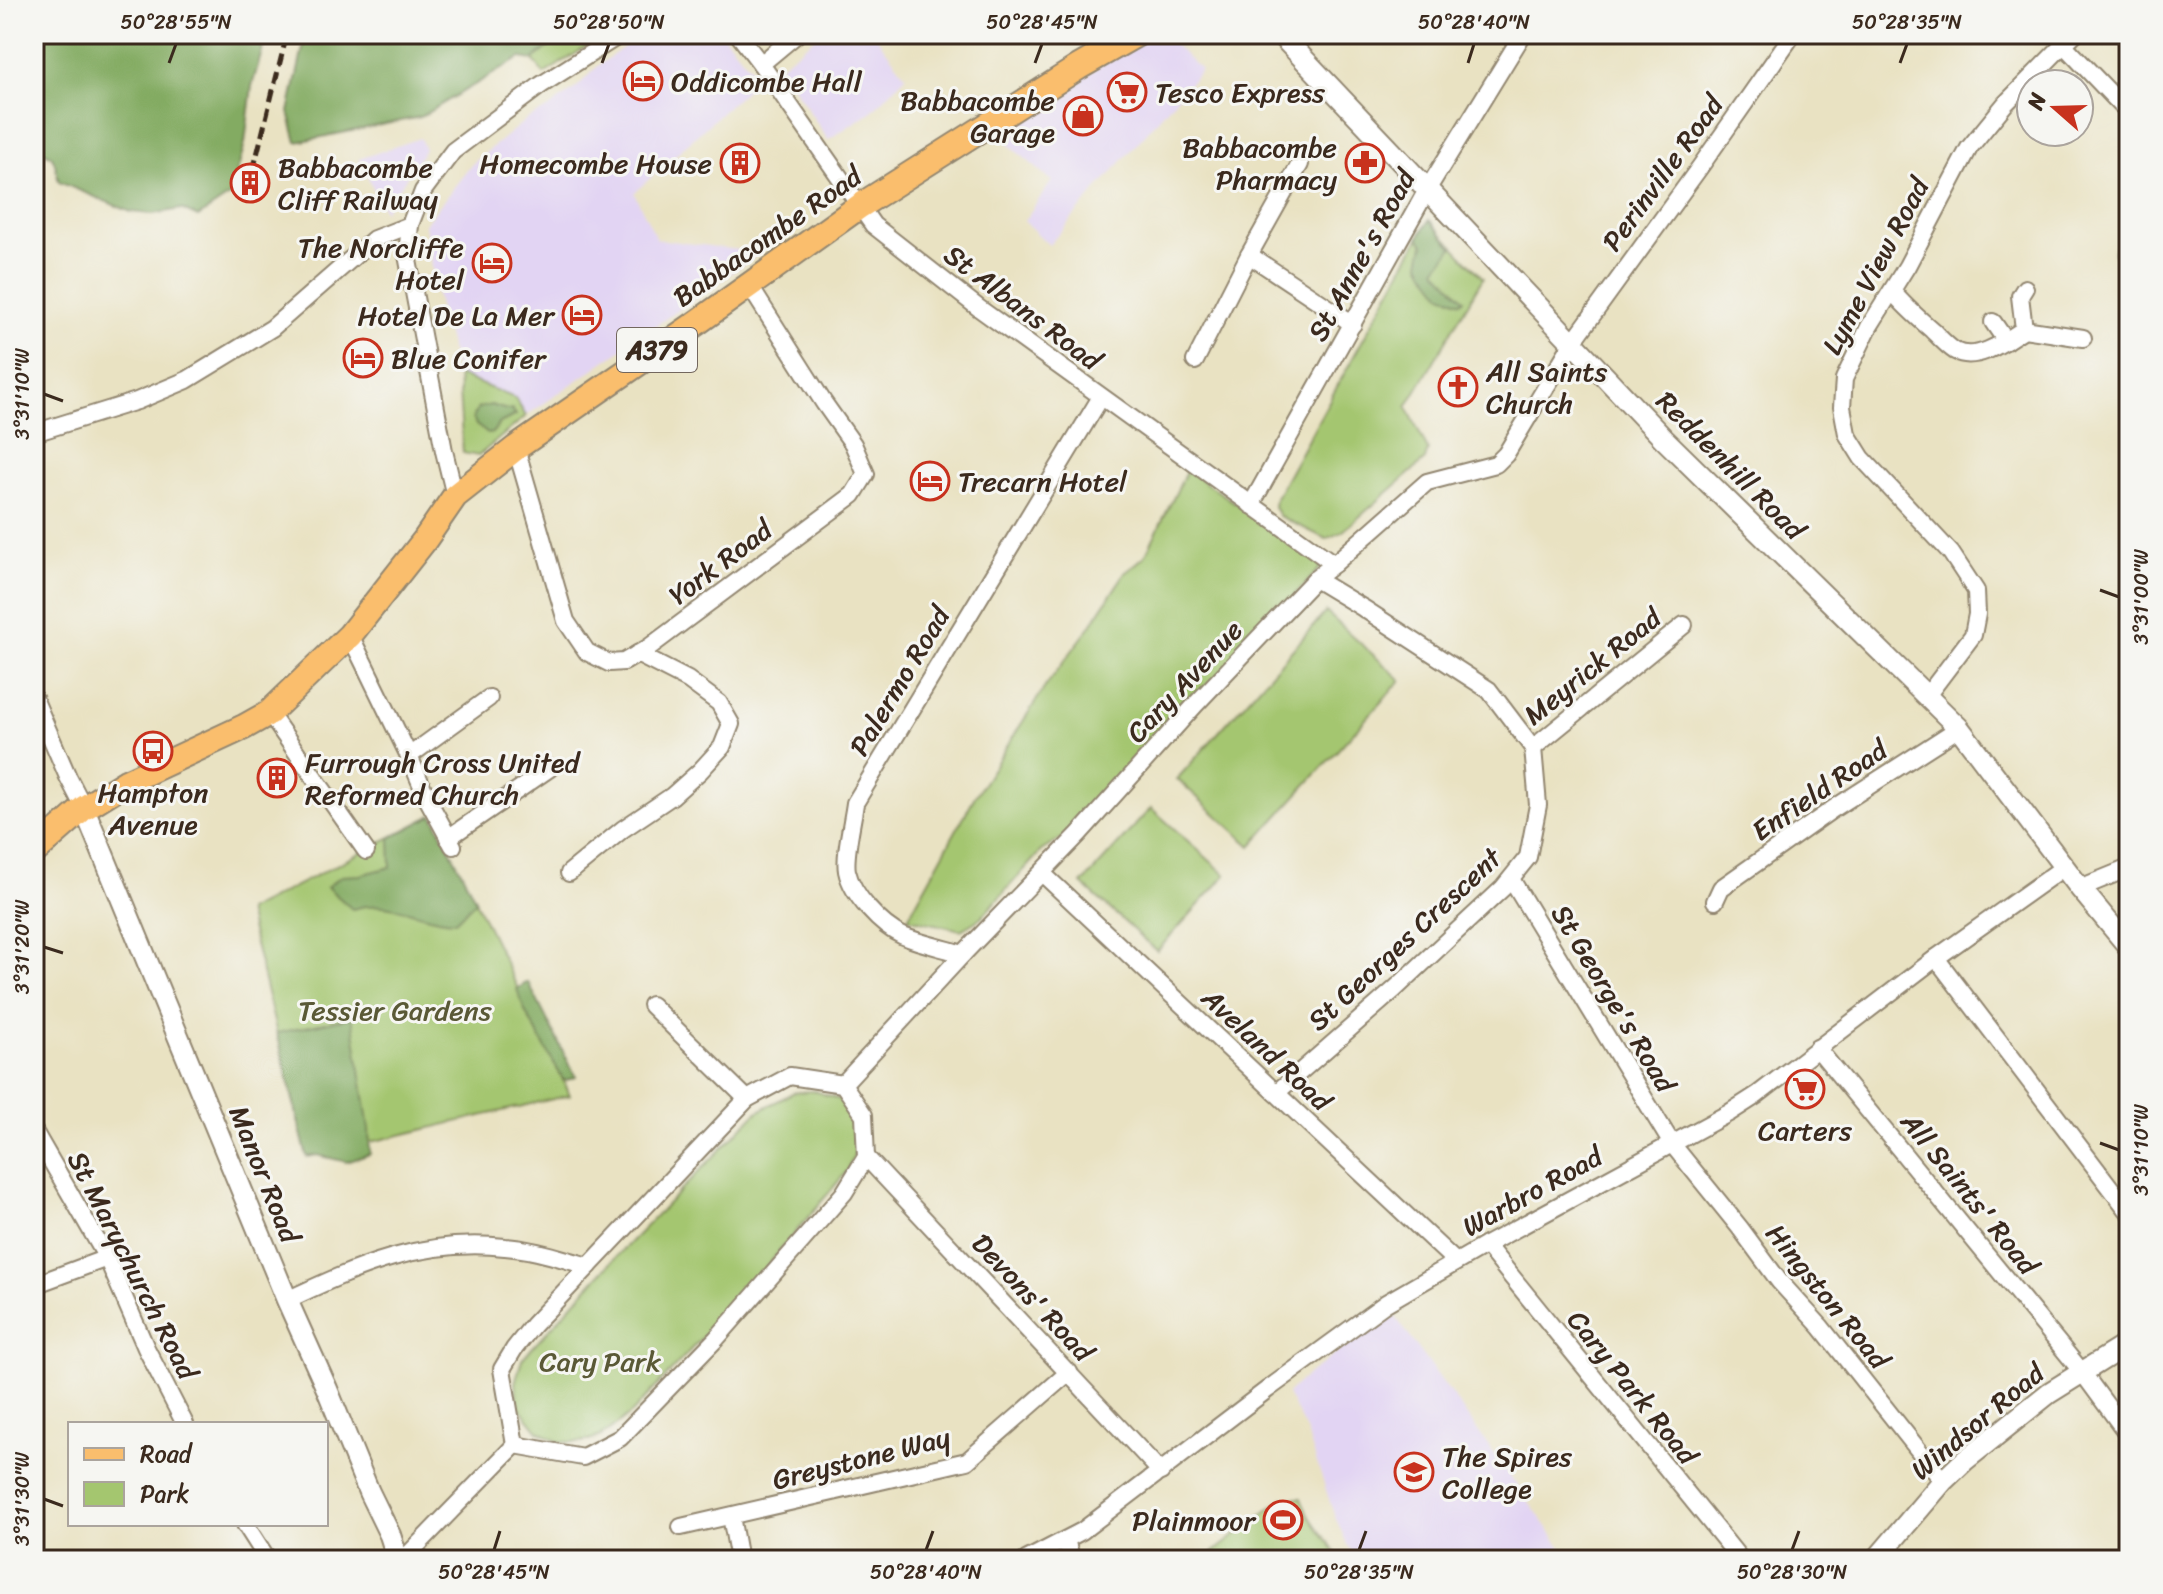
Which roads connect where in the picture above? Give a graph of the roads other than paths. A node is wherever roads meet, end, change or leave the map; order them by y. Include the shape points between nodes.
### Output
1 (621, 34) edge
2 (738, 34) edge
3 (797, 34) edge
4 (1137, 34) edge
5 (1280, 34) edge
6 (1523, 34) edge
7 (1793, 34) edge
8 (2069, 39) edge
9 (761, 64) junction
10 (2129, 113) edge
11 (1300, 164) dead end
12 (1427, 190) junction
13 (860, 206) junction
14 (410, 225) junction
15 (1249, 255) junction
16 (749, 285) junction
17 (2025, 288) dead end
18 (1892, 291) junction
19 (1993, 322) dead end
20 (1353, 324) junction
21 (2024, 329) junction
22 (2083, 338) dead end
23 (2006, 341) junction
24 (1573, 342) junction
25 (1195, 361) dead end
26 (1101, 397) junction
27 (34, 433) edge
28 (516, 448) junction
29 (455, 496) junction
30 (1251, 505) junction
31 (1334, 564) junction
32 (1315, 579) junction
33 (1684, 625) dead end
34 (350, 635) junction
35 (637, 654) junction
36 (1926, 697) junction
37 (34, 698) edge
38 (489, 698) dead end
39 (269, 713) junction
40 (1959, 728) junction
41 (1533, 748) junction
42 (409, 756) junction
43 (550, 768) dead end
44 (84, 808) junction
45 (366, 851) dead end
46 (34, 852) edge
47 (2064, 867) junction
48 (2129, 868) edge
49 (569, 873) dead end
50 (1042, 873) junction
51 (1511, 879) junction
52 (2080, 888) junction
53 (1715, 901) dead end
54 (2129, 947) edge
55 (963, 954) junction
56 (1936, 958) junction
57 (651, 1005) dead end
58 (1817, 1048) junction
59 (843, 1084) junction
60 (1276, 1093) junction
61 (747, 1099) junction
62 (34, 1131) edge
63 (1672, 1144) junction
64 (866, 1157) junction
65 (2129, 1212) edge
66 (1486, 1245) junction
67 (107, 1258) junction
68 (1456, 1262) junction
69 (589, 1266) junction
70 (34, 1285) edge
71 (287, 1300) junction
72 (2129, 1343) edge
73 (1069, 1372) junction
74 (2082, 1372) junction
75 (184, 1422) edge
76 (2129, 1436) edge
77 (515, 1445) junction
78 (1161, 1472) junction
79 (1943, 1481) junction
80 (731, 1516) junction
81 (246, 1526) edge
82 (681, 1527) dead end
83 (1066, 1540) junction
84 (268, 1560) edge
85 (400, 1560) edge
86 (739, 1560) edge
87 (1026, 1560) edge
88 (1072, 1560) edge
89 (1741, 1560) edge
90 (1876, 1560) edge

1 - 14 street via 453,151 423,191
2 - 9 street, St Albans Road
3 - 9 street
4 - 13 main road, Babbacombe Road / A379
5 - 12 street, Reddenhill Road
6 - 12 street, St Anne's Road
7 - 24 street, Perinville Road
8 - 10 street
8 - 18 street, Lyme View Road via 1969,148
9 - 13 street, St Albans Road
11 - 15 street
12 - 20 street, St Anne's Road
12 - 24 street, Reddenhill Road
13 - 16 main road, Babbacombe Road / A379
13 - 26 street, St Albans Road via 885,235
14 - 27 street via 374,239 272,328 187,380
14 - 29 street via 407,255
15 - 20 street
15 - 25 street
16 - 28 main road, Babbacombe Road / A379
16 - 35 street, York Road via 853,444 866,474 853,495
17 - 21 street via 2020,296
18 - 23 street via 1957,352 1971,354
18 - 36 street, Lyme View Road via 1844,379 1842,407 1847,434 1862,458 1951,553 1976,591 1973,635
19 - 23 street
20 - 30 street, St Anne's Road
21 - 22 street
21 - 23 street
24 - 31 street, Cary Avenue via 1496,464 1427,482
24 - 36 street, Reddenhill Road
26 - 30 street, St Albans Road
26 - 55 street, Palermo Road via 855,803 847,872 858,895 901,935
28 - 29 main road, Babbacombe Road / A379
28 - 35 street, York Road via 566,621 587,652 609,663
29 - 34 main road, Babbacombe Road / A379
30 - 31 street, St Albans Road
31 - 32 street, Cary Avenue
32 - 41 street via 1489,690
32 - 50 street, Cary Avenue
33 - 41 street, Meyrick Road
34 - 39 main road, Babbacombe Road / A379
34 - 42 street
35 - 49 street via 719,703 731,724 722,747 700,771
36 - 40 street, Reddenhill Road
37 - 44 street
38 - 42 street
39 - 44 main road, Babbacombe Road / A379
39 - 45 street
40 - 47 street, Reddenhill Road
40 - 53 street, Enfield Road via 1721,888
41 - 51 street, St Georges Crescent via 1536,818 1528,857
42 - 43 street via 451,842
44 - 46 main road, A379
44 - 71 street, Manor Road
47 - 52 street, Reddenhill Road
47 - 56 street, Warbro Road
48 - 52 street
50 - 55 street, Cary Avenue
50 - 60 street, Aveland Road
51 - 60 street, St Georges Crescent
51 - 63 street, St George's Road
52 - 54 street, Reddenhill Road
55 - 59 street, Cary Avenue
56 - 58 street, Warbro Road
56 - 65 street
57 - 61 street
58 - 63 street, Warbro Road via 1757,1095
58 - 74 street, All Saints' Road
59 - 61 street via 790,1076
59 - 64 street via 864,1115
60 - 68 street, Aveland Road
61 - 69 street
62 - 67 street, St Marychurch Road
63 - 66 street, Warbro Road
63 - 79 street, Hingston Road
64 - 73 street, Devons' Road
64 - 77 street via 844,1193 737,1316 620,1438 583,1457
66 - 68 street, Warbro Road
66 - 89 street, Cary Park Road
67 - 70 street
67 - 75 street, St Marychurch Road
68 - 78 street, Warbro Road via 1386,1303
69 - 71 street via 506,1247 439,1247 400,1254
69 - 77 street via 533,1325 502,1369
71 - 85 street, Manor Road
72 - 74 street, Windsor Road
73 - 78 street, Devons' Road
73 - 80 street, Greystone Way via 967,1461
74 - 76 street, All Saints' Road
74 - 79 street, Windsor Road
77 - 85 street
78 - 83 street, Warbro Road
79 - 90 street, Windsor Road
80 - 82 street, Greystone Way
80 - 86 street
81 - 84 street
83 - 87 street, Warbro Road
83 - 88 street

